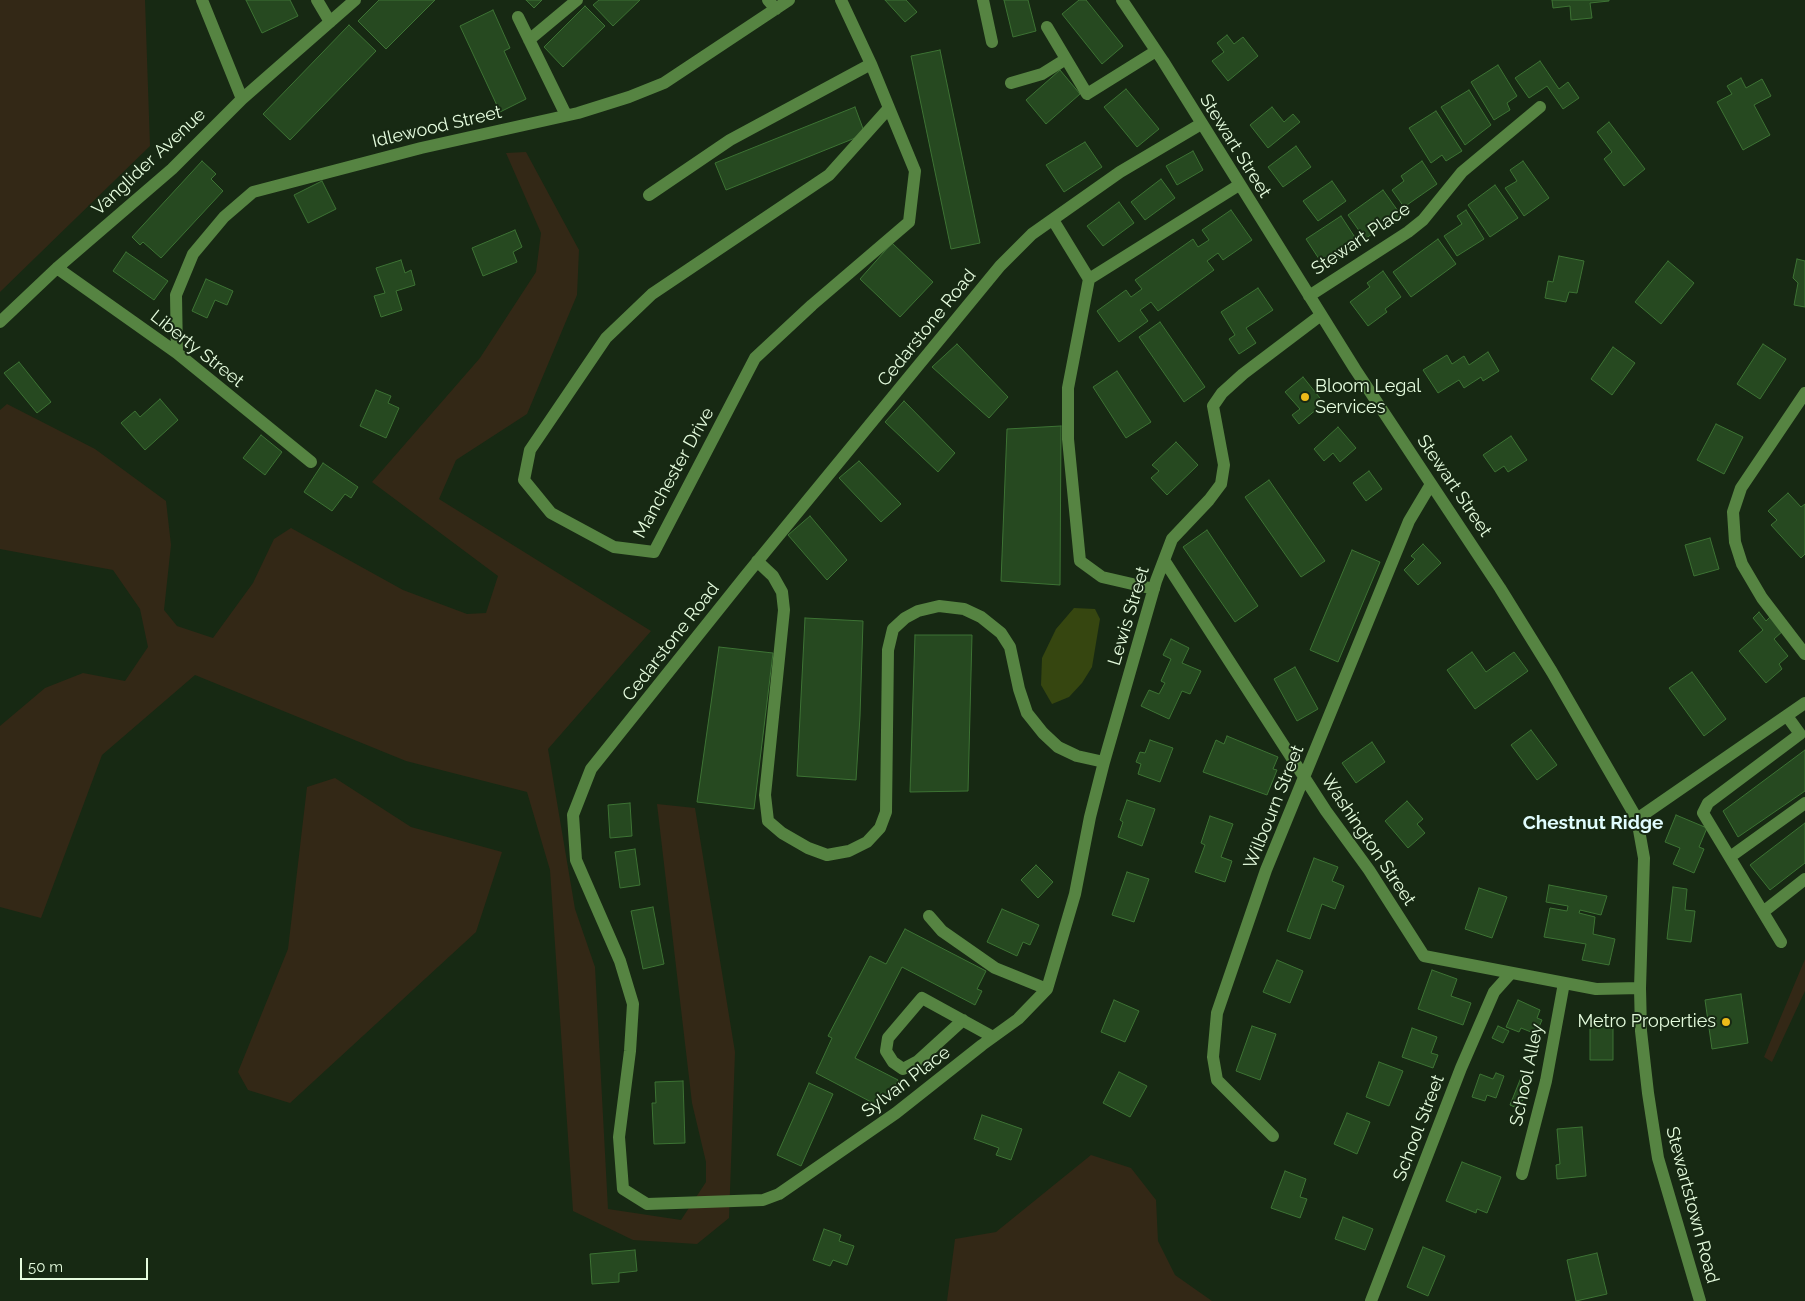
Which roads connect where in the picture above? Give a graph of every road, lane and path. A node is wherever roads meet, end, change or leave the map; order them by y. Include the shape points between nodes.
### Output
1 (202, 0) edge
2 (317, 0) edge
3 (355, 0) edge
4 (577, 0) edge
5 (789, 0) edge
6 (841, 0) edge
7 (983, 0) edge
8 (1122, 0) edge
9 (772, 5) edge
10 (518, 17) dead end
11 (330, 22) junction
12 (1047, 27) dead end
13 (529, 40) junction
14 (992, 42) dead end
15 (1156, 52) junction
16 (1066, 59) junction
17 (871, 64) junction
18 (1011, 83) dead end
19 (242, 99) junction
20 (1540, 107) dead end
21 (889, 108) junction
22 (566, 116) junction
23 (1200, 124) junction
24 (1239, 185) junction
25 (649, 195) dead end
26 (1053, 220) junction
27 (57, 268) junction
28 (1089, 279) junction
29 (1309, 296) junction
30 (1321, 315) junction
31 (0, 322) edge
32 (177, 353) junction
33 (1805, 393) edge
34 (311, 462) dead end
35 (1431, 484) junction
36 (1164, 560) junction
37 (757, 561) junction
38 (1154, 590) junction
39 (1805, 654) edge
40 (1805, 703) edge
41 (1787, 716) junction
42 (1104, 762) junction
43 (1305, 777) junction
44 (1805, 802) edge
45 (1637, 820) junction
46 (1730, 857) junction
47 (1805, 879) edge
48 (1763, 912) junction
49 (929, 916) dead end
50 (1781, 942) dead end
51 (1511, 973) junction
52 (1564, 983) junction
53 (1640, 988) junction
54 (1047, 989) junction
55 (963, 1020) junction
56 (993, 1037) junction
57 (1273, 1136) dead end
58 (1522, 1174) dead end
59 (779, 1194) joint
60 (1371, 1301) edge
61 (1700, 1301) edge

1 - 19 street
2 - 11 street
3 - 11 street, Vanglider Avenue
4 - 13 street
5 - 9 street, Idlewood Street
6 - 17 street, Manchester Drive
7 - 14 street
8 - 15 street, Stewart Street
9 - 22 street, Idlewood Street via 664,83
10 - 13 street
11 - 19 street, Vanglider Avenue
12 - 16 street
13 - 22 street
15 - 16 street via 1087,94
15 - 23 street, Stewart Street
16 - 18 street via 1042,74
17 - 21 street, Manchester Drive
17 - 25 street via 730,140
19 - 27 street, Vanglider Avenue via 172,168
20 - 29 street, Stewart Place via 1462,172 1408,232
21 - 21 street, Manchester Drive via 829,175 652,294 606,338 530,450 524,480 551,513 614,547 654,552 755,358 909,222 915,171
22 - 32 street, Idlewood Street via 412,150 253,192 224,217 192,254 176,295
23 - 24 street, Stewart Street
23 - 26 street, Cedarstone Road via 1120,172
24 - 28 street
24 - 29 street, Stewart Street
26 - 28 street
26 - 37 street, Cedarstone Road via 1032,234 1000,266
27 - 31 street, Vanglider Avenue
27 - 32 street, Liberty Street
28 - 38 street via 1068,388 1068,439 1080,561 1102,577
29 - 30 street, Stewart Street
30 - 35 street, Stewart Street
30 - 36 street, Lewis Street via 1244,374 1222,393 1213,406 1224,464 1221,484 1172,539
32 - 34 street, Liberty Street
33 - 39 street via 1741,488 1734,512 1734,542 1742,564 1762,598
35 - 43 street, Wilbourn Street via 1409,521
35 - 45 street, Stewart Street via 1552,672
36 - 38 street, Lewis Street
36 - 43 street, Washington Street
37 - 42 street via 773,576 782,592 784,610 765,795 768,821 791,838 827,855 849,851 866,842 880,828 886,812 888,650 893,629 918,611 939,606 964,609 1001,633 1010,647 1018,689 1027,713 1058,747 1077,756
37 - 59 street, Cedarstone Road via 591,769 573,815 576,860 620,961 632,1004 630,1051 619,1138 623,1189 647,1204 763,1200
38 - 42 street, Lewis Street
40 - 41 street
41 - 45 street
41 - 46 street via 1800,734 1708,803 1702,813
42 - 54 street, Lewis Street via 1075,894
43 - 51 street, Washington Street via 1424,956
43 - 57 street, Wilbourn Street via 1266,870 1217,1013 1213,1057 1217,1080
44 - 46 street
45 - 53 street, Stewartstown Road via 1644,858
46 - 48 street
47 - 48 street
48 - 50 street
49 - 54 street via 942,931 994,968
51 - 52 street, Washington Street
51 - 60 street, School Street via 1494,992 1468,1051
52 - 53 street, Washington Street via 1596,989
52 - 58 street, School Alley via 1546,1081
53 - 61 street, Stewartstown Road via 1640,1031 1658,1158
54 - 56 street, Sylvan Place via 1018,1019
55 - 55 street via 922,998 888,1038 886,1051 903,1069 918,1061
55 - 56 street
56 - 59 street, Sylvan Place via 896,1113

